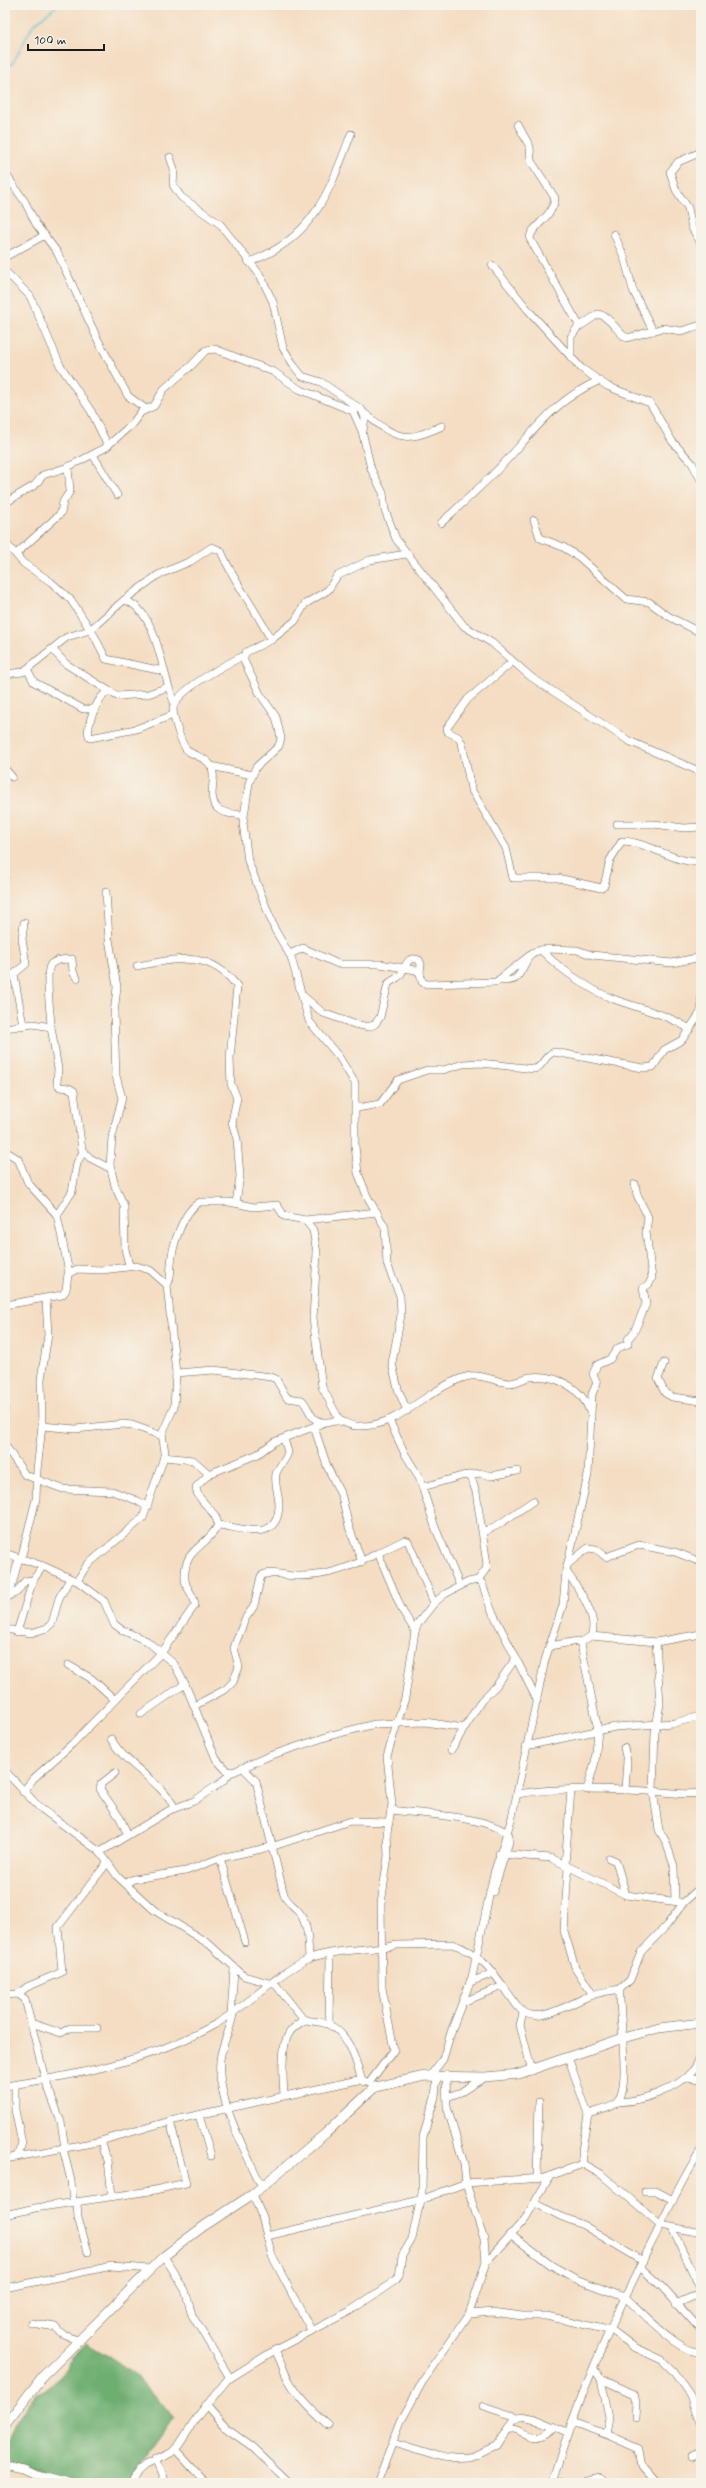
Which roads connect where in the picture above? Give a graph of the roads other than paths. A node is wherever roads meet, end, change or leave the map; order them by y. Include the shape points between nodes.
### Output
1 (518, 125) dead end
2 (351, 134) dead end
3 (701, 152) edge
4 (170, 157) dead end
5 (5, 173) edge
6 (614, 234) dead end
7 (45, 235) junction
8 (701, 243) edge
9 (5, 257) edge
10 (249, 262) junction
11 (492, 265) dead end
12 (5, 271) edge
13 (701, 326) edge
14 (579, 327) junction
15 (653, 331) junction
16 (570, 357) junction
17 (598, 381) junction
18 (146, 409) junction
19 (364, 413) junction
20 (442, 426) dead end
21 (362, 431) junction
22 (108, 446) junction
23 (93, 455) junction
24 (68, 467) junction
25 (701, 480) edge
26 (117, 495) dead end
27 (5, 503) edge
28 (534, 520) dead end
29 (442, 522) dead end
30 (5, 542) edge
31 (16, 554) junction
32 (406, 554) junction
33 (124, 600) junction
34 (90, 630) junction
35 (701, 633) edge
36 (271, 640) junction
37 (53, 650) junction
38 (243, 656) junction
39 (512, 662) junction
40 (27, 669) junction
41 (163, 670) junction
42 (5, 674) edge
43 (168, 687) junction
44 (109, 691) junction
45 (174, 702) junction
46 (95, 709) junction
47 (173, 714) junction
48 (211, 766) junction
49 (5, 769) edge
50 (701, 772) edge
51 (252, 775) junction
52 (12, 777) dead end
53 (244, 815) junction
54 (617, 824) dead end
55 (701, 827) edge
56 (5, 859) edge
57 (701, 862) edge
58 (5, 876) edge
59 (106, 892) dead end
60 (24, 923) dead end
61 (541, 950) junction
62 (290, 954) junction
63 (701, 958) edge
64 (701, 963) edge
65 (137, 966) dead end
66 (403, 968) junction
67 (420, 973) junction
68 (77, 978) dead end
69 (302, 995) junction
70 (701, 1012) edge
71 (23, 1025) junction
72 (51, 1027) junction
73 (5, 1028) edge
74 (690, 1029) junction
75 (357, 1108) junction
76 (5, 1151) edge
77 (83, 1152) junction
78 (110, 1169) junction
79 (634, 1184) dead end
80 (236, 1203) junction
81 (377, 1212) junction
82 (57, 1215) junction
83 (305, 1220) junction
84 (129, 1265) junction
85 (69, 1272) junction
86 (167, 1285) junction
87 (46, 1299) junction
88 (5, 1305) edge
89 (664, 1363) dead end
90 (176, 1373) junction
91 (701, 1401) edge
92 (5, 1402) edge
93 (5, 1408) edge
94 (407, 1412) junction
95 (591, 1418) junction
96 (389, 1420) junction
97 (340, 1421) junction
98 (323, 1423) junction
99 (42, 1426) junction
100 (314, 1427) junction
101 (162, 1436) junction
102 (284, 1439) junction
103 (5, 1445) edge
104 (164, 1457) junction
105 (517, 1471) dead end
106 (209, 1474) junction
107 (468, 1475) junction
108 (37, 1479) junction
109 (423, 1487) junction
110 (533, 1501) dead end
111 (147, 1507) junction
112 (218, 1525) junction
113 (483, 1532) junction
114 (5, 1553) edge
115 (378, 1553) junction
116 (20, 1559) junction
117 (362, 1562) junction
118 (701, 1562) edge
119 (43, 1566) junction
120 (567, 1567) junction
121 (33, 1580) junction
122 (73, 1580) junction
123 (478, 1580) junction
124 (460, 1586) junction
125 (7, 1598) edge
126 (434, 1603) junction
127 (5, 1629) edge
128 (415, 1631) junction
129 (17, 1632) junction
130 (701, 1634) edge
131 (591, 1636) junction
132 (656, 1642) junction
133 (580, 1643) junction
134 (549, 1646) junction
135 (162, 1652) junction
136 (516, 1658) junction
137 (68, 1665) dead end
138 (185, 1684) junction
139 (114, 1699) junction
140 (537, 1700) junction
141 (194, 1706) junction
142 (141, 1714) dead end
143 (701, 1716) edge
144 (398, 1722) junction
145 (657, 1724) junction
146 (464, 1728) junction
147 (598, 1730) junction
148 (110, 1739) dead end
149 (526, 1746) junction
150 (624, 1748) dead end
151 (452, 1750) dead end
152 (243, 1768) junction
153 (5, 1771) edge
154 (115, 1773) dead end
155 (230, 1773) junction
156 (570, 1790) junction
157 (588, 1790) junction
158 (625, 1790) junction
159 (653, 1791) junction
160 (23, 1792) junction
161 (517, 1794) junction
162 (701, 1794) edge
163 (176, 1808) junction
164 (392, 1810) junction
165 (389, 1822) junction
166 (506, 1832) junction
167 (128, 1835) junction
168 (271, 1847) junction
169 (100, 1852) junction
170 (503, 1854) junction
171 (220, 1858) junction
172 (609, 1858) dead end
173 (107, 1863) junction
174 (567, 1866) junction
175 (125, 1883) junction
176 (701, 1887) edge
177 (626, 1895) junction
178 (675, 1901) junction
179 (684, 1902) junction
180 (245, 1942) dead end
181 (383, 1948) junction
182 (330, 1955) junction
183 (476, 1956) junction
184 (309, 1959) junction
185 (234, 1969) junction
186 (494, 1972) junction
187 (470, 1982) junction
188 (272, 1983) junction
189 (503, 1986) junction
190 (620, 1989) junction
191 (18, 1994) junction
192 (5, 1995) edge
193 (593, 1995) junction
194 (464, 2002) junction
195 (523, 2013) junction
196 (232, 2014) junction
197 (305, 2020) junction
198 (31, 2023) junction
199 (701, 2023) edge
200 (329, 2024) junction
201 (97, 2028) dead end
202 (623, 2038) junction
203 (701, 2055) edge
204 (568, 2057) junction
205 (532, 2071) junction
206 (438, 2077) junction
207 (485, 2077) junction
208 (687, 2077) junction
209 (701, 2078) edge
210 (45, 2079) junction
211 (362, 2081) junction
212 (15, 2085) junction
213 (372, 2085) junction
214 (5, 2086) edge
215 (284, 2095) junction
216 (447, 2097) junction
217 (539, 2102) dead end
218 (618, 2102) junction
219 (227, 2108) junction
220 (588, 2114) junction
221 (199, 2115) junction
222 (170, 2122) junction
223 (102, 2141) junction
224 (64, 2148) junction
225 (701, 2150) edge
226 (211, 2156) dead end
227 (17, 2158) junction
228 (5, 2160) edge
229 (583, 2164) junction
230 (550, 2176) junction
231 (536, 2179) junction
232 (466, 2184) junction
233 (262, 2187) junction
234 (645, 2191) dead end
235 (540, 2192) junction
236 (253, 2194) junction
237 (112, 2196) junction
238 (420, 2200) junction
239 (673, 2200) junction
240 (75, 2202) junction
241 (534, 2203) junction
242 (5, 2215) edge
243 (661, 2225) junction
244 (672, 2228) junction
245 (701, 2233) edge
246 (510, 2234) junction
247 (267, 2236) junction
248 (88, 2252) dead end
249 (164, 2256) junction
250 (486, 2262) junction
251 (641, 2264) junction
252 (151, 2269) junction
253 (5, 2288) edge
254 (701, 2290) edge
255 (701, 2293) edge
256 (624, 2297) junction
257 (676, 2304) junction
258 (469, 2314) junction
259 (31, 2323) dead end
260 (609, 2329) junction
261 (311, 2330) junction
262 (701, 2330) edge
263 (79, 2341) junction
264 (275, 2350) junction
265 (701, 2352) edge
266 (594, 2369) junction
267 (230, 2378) junction
268 (601, 2379) junction
269 (206, 2405) junction
270 (483, 2406) dead end
271 (517, 2417) junction
272 (635, 2418) dead end
273 (572, 2422) junction
274 (701, 2424) edge
275 (5, 2425) edge
276 (329, 2426) dead end
277 (555, 2427) junction
278 (507, 2430) junction
279 (567, 2432) junction
280 (606, 2434) junction
281 (393, 2443) junction
282 (175, 2449) junction
283 (701, 2452) edge
284 (692, 2457) dead end
285 (155, 2459) junction
286 (5, 2465) edge
287 (286, 2482) edge
288 (69, 2483) edge
289 (131, 2483) edge
290 (165, 2483) edge
291 (206, 2483) edge
292 (377, 2483) edge
293 (552, 2483) edge
294 (573, 2483) edge
295 (579, 2483) edge
296 (606, 2483) edge
297 (657, 2483) edge

1 - 14 street via 530,147 531,161 555,198 548,218 530,236 530,242 545,264
2 - 10 street via 335,176 312,217 288,243
3 - 8 street via 678,162 670,172 676,190 688,208 692,228
4 - 10 street via 174,169 173,184 177,191 220,224
5 - 7 street
6 - 15 street via 624,257 633,290
7 - 9 street
7 - 18 street via 57,252 98,340 128,396
10 - 19 street via 260,275 270,295 283,348 299,374 328,386
11 - 16 street
12 - 22 street via 30,296 60,365 91,411
13 - 15 street via 681,331 663,328
14 - 15 street via 594,315 600,314 627,338
14 - 16 street via 571,337
16 - 17 street
17 - 25 street via 650,403 672,441 692,463
17 - 29 street via 560,402 532,429 479,489
18 - 21 street via 154,406 164,389 197,361 203,352 212,349 274,372 310,394 349,408 356,415
18 - 22 street
19 - 20 street via 397,436 418,435
19 - 21 street
21 - 32 street via 370,469 383,493 386,514
22 - 23 street
23 - 24 street
23 - 26 street
24 - 27 street via 43,476 35,485
24 - 31 street via 70,491 63,502 61,513
28 - 35 street via 540,538 579,557 626,599 649,602 668,616
30 - 31 street
31 - 34 street via 30,569 44,576 61,590 79,611
32 - 36 street via 370,560 337,576 328,590 305,604 295,621
32 - 39 street via 464,626 492,643
33 - 34 street
33 - 36 street via 158,575 192,561 209,548 216,547 221,551 235,580 255,608
33 - 41 street via 136,606 147,619
34 - 37 street via 70,636
34 - 41 street via 108,660
36 - 38 street
37 - 40 street
37 - 44 street via 62,661
38 - 45 street via 223,666
38 - 51 street via 260,694 276,717 281,738 279,746 263,759
39 - 50 street via 628,741
39 - 57 street via 466,702 447,728 448,732 458,737 462,743 471,790 506,848 513,878 558,878 602,888 613,852 622,840 662,850 688,862
40 - 42 street via 20,673
40 - 46 street via 34,682 83,709
41 - 43 street
43 - 44 street via 148,694 119,696
43 - 45 street
44 - 46 street via 102,695
45 - 47 street
46 - 47 street via 88,730 89,737 92,738 141,728
47 - 48 street via 183,746 189,752 205,759
48 - 51 street
48 - 53 street via 214,776 212,800 216,807 221,811
49 - 52 street
51 - 53 street
53 - 62 street via 248,861 275,930
54 - 55 street
56 - 58 street
59 - 78 street via 109,939 117,987 114,1014 116,1076 122,1098 112,1137
60 - 71 street via 22,940 26,964 14,972
61 - 63 street via 577,950 592,955 672,963
61 - 67 street via 530,956 510,982 499,980 427,984 421,980
61 - 74 street via 603,994 660,1012
62 - 66 street via 303,948 338,964 380,964
62 - 69 street
64 - 70 street
65 - 80 street via 182,958 196,959 217,967 237,986 230,1058 231,1084 237,1098 232,1122 237,1139 240,1176
66 - 67 street
66 - 67 street via 409,960 417,958 421,963
66 - 69 street via 401,974 388,984 380,1017 372,1026 359,1026 323,1013
68 - 72 street via 73,972 72,959 56,960 51,964
69 - 75 street via 309,1021 353,1078
70 - 74 street
71 - 72 street
71 - 73 street
72 - 77 street via 57,1065 57,1085 74,1091 75,1114
74 - 75 street via 679,1043 662,1052 653,1067 630,1066 554,1052 546,1056 539,1068 535,1069 471,1063 443,1070 427,1070 401,1078 380,1104
75 - 81 street via 355,1146 358,1173
76 - 82 street via 18,1160 28,1183
77 - 78 street
77 - 82 street via 77,1163 72,1192
78 - 84 street via 124,1206 125,1249
79 - 95 street via 648,1217 646,1232 651,1282 643,1288 646,1304 634,1332 628,1339 628,1344 618,1348 613,1357 596,1367 594,1374 597,1383 592,1391
80 - 83 street via 254,1207 277,1205 284,1216
80 - 86 street via 200,1202 193,1208 179,1230
81 - 83 street
81 - 94 street via 385,1227 387,1264 400,1296 401,1315 392,1363
82 - 85 street
83 - 97 street via 313,1230 317,1253 313,1318 322,1387
84 - 85 street via 114,1269 81,1268
84 - 86 street via 150,1270
85 - 87 street via 64,1294
86 - 90 street
87 - 88 street
87 - 99 street via 48,1335 40,1388
89 - 91 street via 658,1378 664,1393 672,1397
90 - 98 street via 214,1370 271,1377 276,1379 287,1398 302,1400 311,1415
90 - 101 street via 174,1407
92 - 93 street
94 - 95 street via 446,1385 470,1376 512,1383 531,1377 548,1377 561,1381 582,1397
94 - 96 street
95 - 120 street via 588,1475
96 - 97 street via 356,1426
96 - 109 street
97 - 98 street
98 - 100 street
99 - 101 street via 76,1429 123,1424
99 - 108 street
100 - 102 street
100 - 117 street via 327,1466 342,1497 349,1527
101 - 104 street
102 - 106 street via 266,1446 258,1454
102 - 112 street via 288,1452 276,1474 279,1506 274,1523 269,1528 255,1531
103 - 108 street via 16,1459 22,1473
104 - 106 street via 193,1460
104 - 111 street
105 - 107 street via 491,1476 480,1473
106 - 112 street via 199,1482 195,1490 214,1514
107 - 109 street
107 - 113 street via 474,1484
108 - 111 street via 63,1489 112,1491
108 - 116 street via 33,1516
109 - 124 street via 435,1527
110 - 113 street via 498,1526
111 - 122 street via 139,1523 87,1565
112 - 135 street via 187,1560 185,1585 195,1605
113 - 123 street via 487,1567
114 - 116 street
115 - 117 street
115 - 126 street via 405,1540 408,1541
115 - 128 street via 402,1610
116 - 119 street
116 - 125 street
117 - 141 street via 325,1575 261,1576 254,1606 245,1619 234,1648 239,1667 236,1676 226,1689
118 - 120 street via 675,1552 640,1545 606,1557 596,1549 588,1548
119 - 121 street
119 - 122 street
120 - 131 street via 590,1612 594,1627
120 - 134 street via 563,1605
121 - 125 street via 25,1581 17,1592
121 - 129 street
122 - 129 street via 59,1598 49,1626 39,1632
122 - 135 street via 102,1598 114,1624
123 - 124 street
123 - 136 street via 484,1587 491,1609
124 - 126 street
126 - 128 street
127 - 129 street
128 - 144 street via 409,1679
130 - 132 street
131 - 132 street
131 - 133 street
132 - 145 street via 660,1704
133 - 134 street via 576,1641
133 - 147 street
134 - 140 street
135 - 138 street via 174,1664
135 - 139 street
136 - 140 street
136 - 146 street via 496,1686 483,1698
137 - 139 street via 92,1679
138 - 141 street
138 - 142 street
139 - 160 street
140 - 149 street
141 - 155 street via 216,1759
143 - 145 street
144 - 146 street via 425,1722
144 - 152 street via 375,1724 332,1735 269,1756
144 - 164 street via 387,1756 392,1788
145 - 147 street via 627,1725
145 - 159 street
146 - 151 street
147 - 149 street
147 - 157 street via 595,1762
148 - 163 street via 123,1756 153,1781
149 - 161 street
150 - 158 street via 627,1761
152 - 155 street
152 - 168 street via 256,1781
153 - 160 street
154 - 167 street via 101,1784 100,1789 120,1818
155 - 163 street via 222,1782 194,1801
156 - 157 street
156 - 161 street via 540,1790
156 - 174 street
157 - 158 street
158 - 159 street
159 - 162 street via 684,1795
159 - 178 street via 659,1830 665,1839 674,1866
160 - 169 street via 55,1820
161 - 166 street
163 - 167 street
164 - 165 street
164 - 166 street via 460,1819
165 - 168 street via 350,1821
165 - 181 street via 381,1904
166 - 170 street via 510,1838
167 - 169 street
168 - 171 street
168 - 184 street via 287,1902 299,1912 305,1924
169 - 173 street
170 - 174 street via 543,1857
170 - 183 street via 497,1884 488,1901
171 - 175 street via 186,1871 138,1878
171 - 180 street
172 - 177 street via 616,1860
173 - 175 street
173 - 191 street via 58,1927 62,1972 23,1989
174 - 177 street
174 - 193 street via 564,1931 574,1967
175 - 185 street via 154,1910 209,1944
176 - 179 street
177 - 178 street
178 - 179 street
179 - 190 street via 642,1952 630,1980
181 - 182 street
181 - 183 street via 397,1945 452,1944
181 - 213 street via 382,1994 395,2048
182 - 184 street
182 - 200 street
183 - 186 street
183 - 187 street
184 - 188 street
185 - 188 street via 251,1980
185 - 196 street
186 - 187 street
186 - 189 street
187 - 194 street
188 - 196 street
188 - 197 street via 279,1987
189 - 194 street
189 - 195 street
190 - 193 street
190 - 202 street
191 - 192 street
191 - 198 street via 25,1999
193 - 195 street via 550,2013 530,2016
194 - 206 street via 452,2029
195 - 205 street via 520,2025
196 - 210 street via 154,2053 97,2070
196 - 219 street via 231,2028 220,2059 221,2089
197 - 200 street
197 - 215 street via 287,2037 283,2062
198 - 201 street via 61,2033 70,2028
198 - 210 street
199 - 202 main road via 659,2028
200 - 211 street via 348,2044
202 - 204 main road
202 - 218 street via 623,2089
203 - 208 street via 696,2067
204 - 205 main road
204 - 220 street
205 - 207 main road
206 - 207 main road
206 - 213 main road
206 - 216 street
206 - 238 street via 423,2137
207 - 216 street via 461,2092
208 - 209 street
208 - 218 street via 662,2091 627,2102
210 - 212 street
210 - 224 street via 54,2101
211 - 213 street
211 - 215 street
212 - 214 street
212 - 227 street via 15,2110 22,2144
213 - 233 main road via 326,2133
215 - 219 street
216 - 232 street
217 - 231 street
218 - 220 street
219 - 221 street
219 - 233 street
220 - 229 street via 582,2150
221 - 222 street
221 - 226 street
222 - 223 street
222 - 237 street via 186,2184
223 - 224 street
223 - 237 street via 103,2151 108,2160
224 - 227 street
224 - 240 street
225 - 239 street
227 - 228 street
229 - 230 street
229 - 243 street via 602,2175
230 - 231 street
230 - 235 street
231 - 232 street
231 - 235 street
232 - 238 street
232 - 250 street via 484,2239
233 - 236 main road
234 - 239 street via 656,2191
235 - 241 street
236 - 247 street
236 - 249 main road
237 - 240 street
238 - 247 street
238 - 261 street via 412,2239 402,2256 396,2280 350,2311
239 - 243 street
240 - 242 street
240 - 248 street
241 - 246 street
241 - 251 street via 583,2225
243 - 244 street
243 - 251 street
244 - 245 street
244 - 254 street
246 - 250 street
246 - 256 street via 570,2276
247 - 261 street via 272,2256
249 - 252 main road
249 - 267 street via 185,2290 192,2315
250 - 258 street
251 - 256 street
251 - 257 street
252 - 253 street via 112,2266
252 - 263 main road
255 - 257 street
256 - 260 street
256 - 265 street via 682,2346 696,2353
257 - 262 street
258 - 260 street via 493,2312 547,2316
258 - 281 street via 424,2379
259 - 263 street via 56,2327 62,2334
260 - 266 street
260 - 274 street via 634,2347 662,2360 673,2371 690,2395
261 - 264 street
263 - 275 main road via 42,2377
264 - 267 street
264 - 276 street via 295,2388 316,2415
266 - 268 street
266 - 273 street
267 - 269 street
268 - 272 street via 634,2394
268 - 280 street via 609,2418
269 - 282 street
269 - 287 street via 227,2429 251,2446
270 - 271 street
271 - 277 street via 526,2416
271 - 278 street
273 - 279 street
273 - 280 street
277 - 278 street via 541,2437 514,2428
277 - 279 street
278 - 281 street via 497,2445 468,2457 442,2458
279 - 293 street
280 - 297 street via 639,2449 642,2466
281 - 292 street
282 - 285 street
282 - 291 street
283 - 284 street
285 - 289 street via 138,2471
285 - 290 street
286 - 288 street via 25,2468 38,2475
293 - 294 street
295 - 296 street via 600,2478

